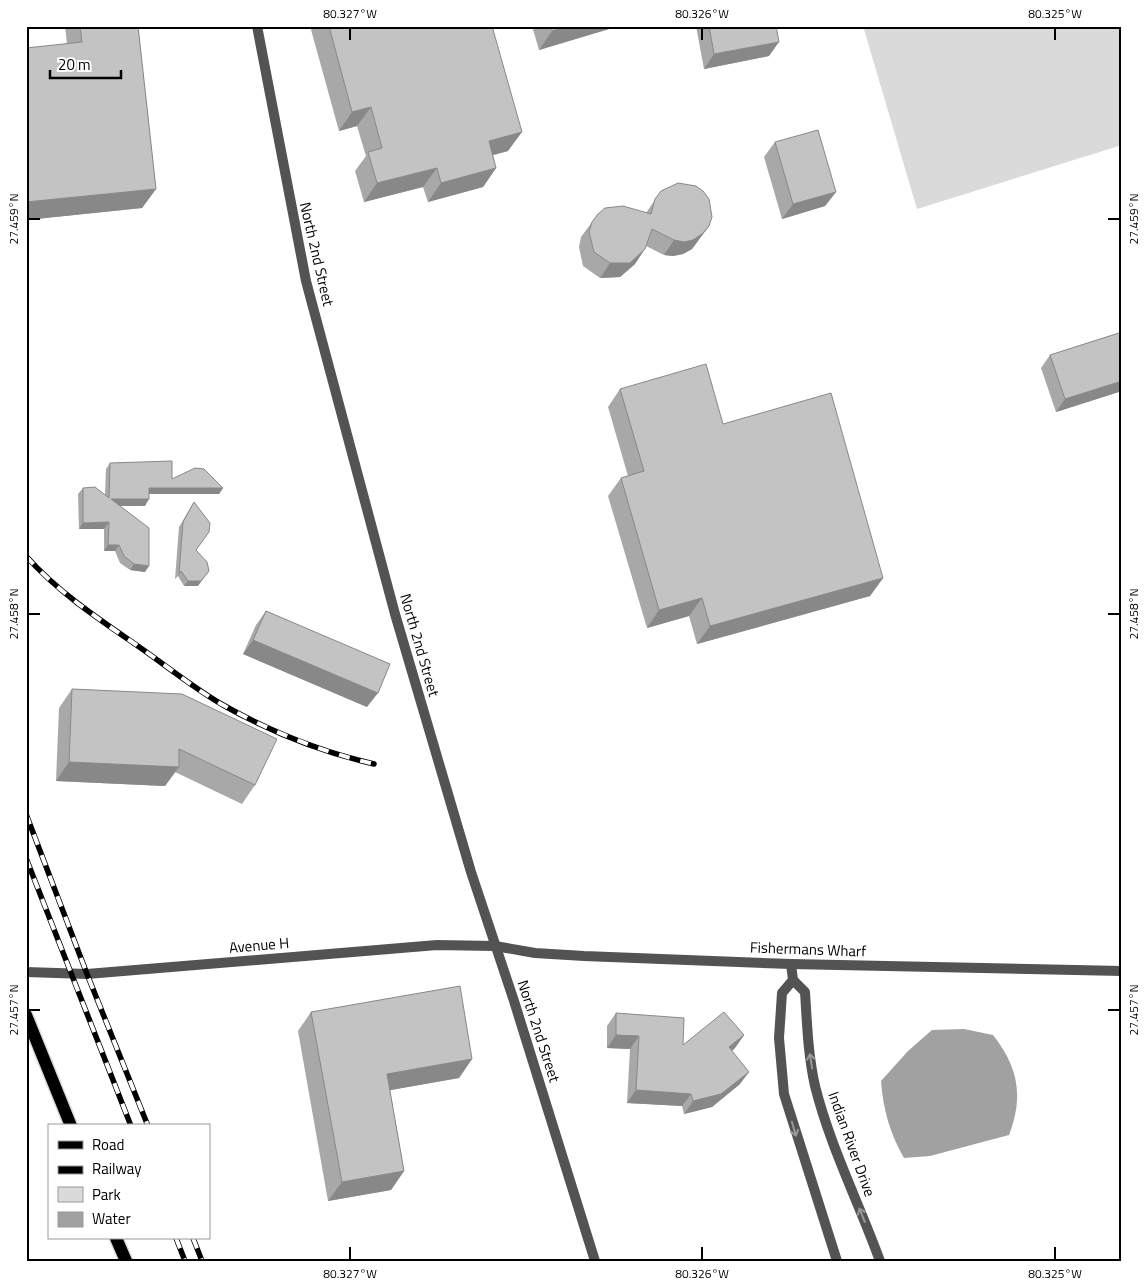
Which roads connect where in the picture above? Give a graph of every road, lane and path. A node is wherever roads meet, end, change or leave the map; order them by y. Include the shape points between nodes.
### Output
1 (257, 26) edge
2 (495, 946) junction
3 (792, 964) junction
4 (26, 972) edge
5 (1122, 972) edge
6 (793, 980) junction
7 (26, 1015) edge
8 (70, 1124) edge
9 (117, 1240) edge
10 (126, 1261) edge
11 (595, 1261) edge
12 (837, 1261) edge
13 (880, 1261) edge

1 - 2 street, North 2nd Street via 306,281 395,614
2 - 3 street, Fishermans Wharf via 584,956
2 - 4 street, Avenue H via 437,945 87,974
2 - 11 street, North 2nd Street
3 - 5 street, Fishermans Wharf
3 - 6 street, Indian River Drive
6 -> 12 street via 782,993 779,1038 784,1094
13 -> 6 street, Indian River Drive via 831,1137 815,1086 804,992
7 - 8 main road
9 - 10 main road

